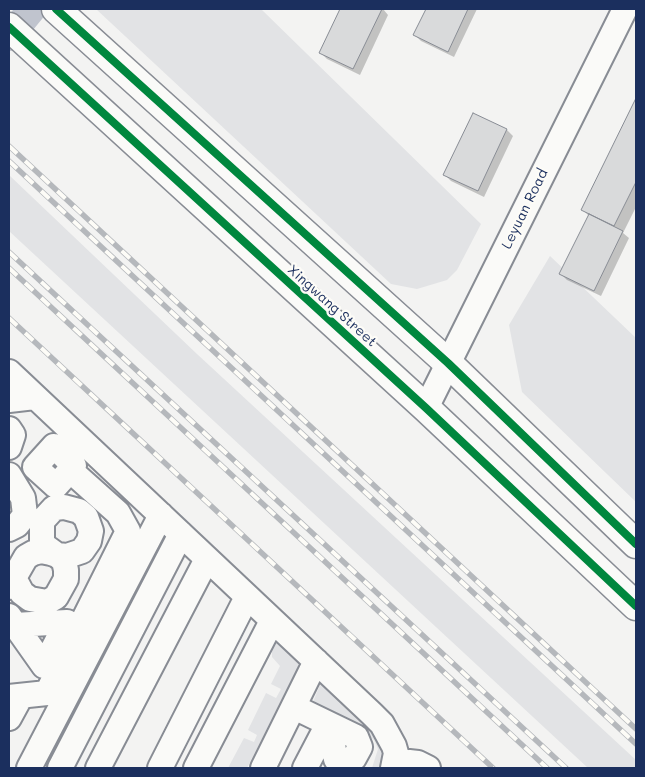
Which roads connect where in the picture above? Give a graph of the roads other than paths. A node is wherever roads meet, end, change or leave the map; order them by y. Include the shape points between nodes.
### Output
1 (56, 9) edge
2 (625, 9) edge
3 (9, 27) edge
4 (448, 363) junction
5 (9, 372) edge
6 (36, 397) junction
7 (9, 400) edge
8 (426, 408) junction
9 (9, 429) edge
10 (9, 447) edge
11 (71, 470) dead end
12 (9, 475) edge
13 (161, 515) junction
14 (127, 527) junction
15 (9, 529) edge
16 (91, 531) junction
17 (184, 537) junction
18 (636, 544) edge
19 (57, 555) junction
20 (207, 559) junction
21 (11, 583) edge
22 (251, 601) junction
23 (636, 606) edge
24 (272, 620) junction
25 (316, 661) junction
26 (15, 696) edge
27 (294, 707) junction
28 (9, 718) edge
29 (332, 749) edge
30 (29, 768) edge
31 (60, 768) edge
32 (70, 768) edge
33 (98, 768) edge
34 (160, 768) edge
35 (171, 768) edge
36 (196, 768) edge
37 (263, 768) edge
38 (305, 768) edge
39 (395, 768) edge
40 (428, 768) edge

1 - 4 main road
2 - 4 street, Leyuan Road
3 - 8 main road, Xingwang Street
4 - 8 street, Leyuan Road
4 - 18 main road
5 - 6 street
6 - 7 street
6 - 13 street
8 - 23 main road, Xingwang Street
9 - 10 street via 13,435
11 - 14 street via 118,513
12 - 15 street via 23,498 25,515
13 - 17 street
13 - 30 street
14 - 16 street
14 - 26 street via 126,536 47,693
16 - 19 street via 82,550 67,556
16 - 19 street via 86,517 79,511 64,506 54,508 42,521 40,535 46,547
17 - 20 street
17 - 31 street
17 - 32 street
19 - 21 street via 41,551 26,557
19 - 21 street via 64,560 66,579 56,597 47,602 30,599
20 - 22 street
20 - 33 street
22 - 24 street
22 - 34 street
22 - 35 street
24 - 25 street
24 - 36 street
25 - 27 street
25 - 39 street via 382,724 396,753
26 - 28 street
27 - 29 street
27 - 37 street
29 - 38 street
39 - 40 street via 409,762

